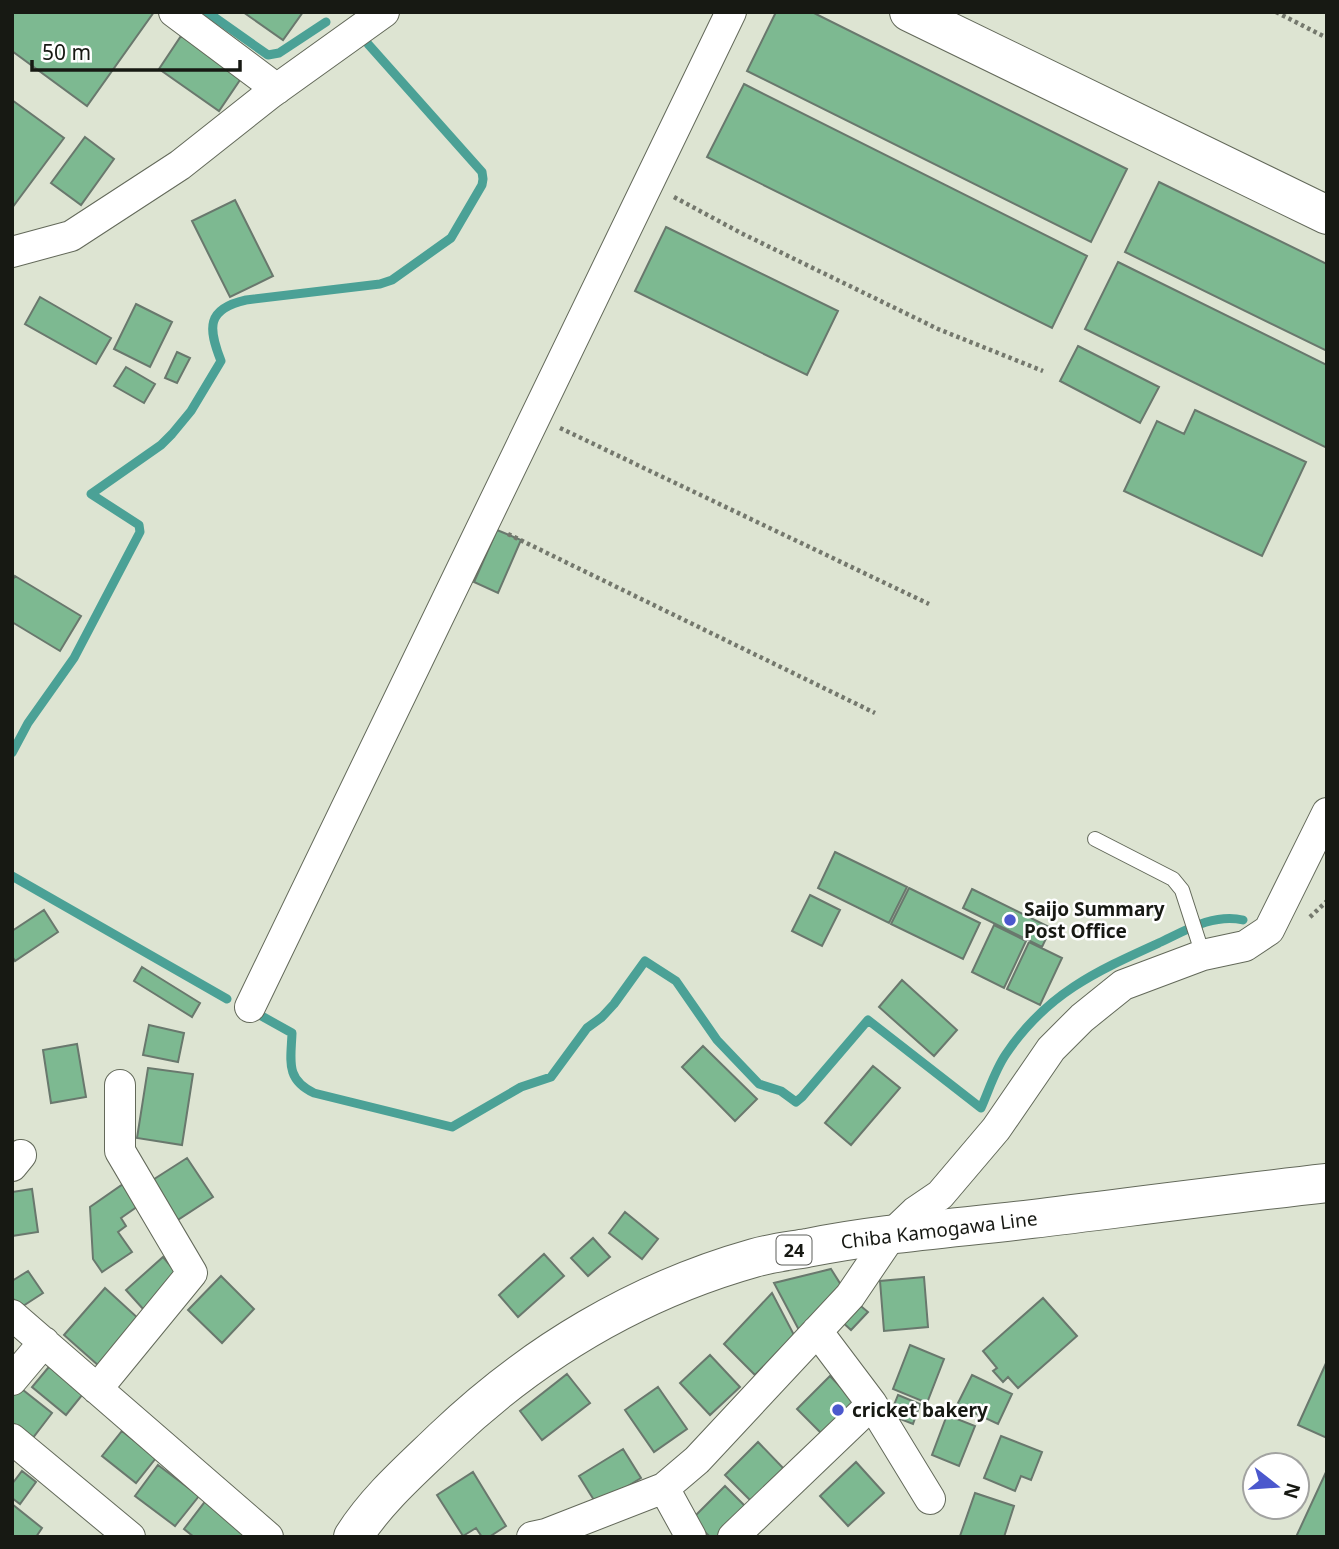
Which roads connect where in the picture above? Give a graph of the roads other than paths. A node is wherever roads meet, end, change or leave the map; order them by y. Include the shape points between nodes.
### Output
1 (174, 12) edge
2 (384, 12) edge
3 (731, 12) edge
4 (909, 12) edge
5 (277, 89) junction
6 (1327, 215) edge
7 (12, 252) edge
8 (1327, 813) edge
9 (1095, 839) dead end
10 (1201, 948) junction
11 (250, 1007) dead end
12 (120, 1085) dead end
13 (1327, 1183) edge
14 (892, 1234) junction
15 (12, 1315) edge
16 (817, 1331) junction
17 (44, 1342) junction
18 (12, 1380) edge
19 (97, 1389) junction
20 (872, 1404) junction
21 (12, 1438) edge
22 (664, 1488) junction
23 (930, 1499) dead end
24 (130, 1537) edge
25 (268, 1537) edge
26 (353, 1537) edge
27 (532, 1537) edge
28 (691, 1537) edge
29 (733, 1537) edge

1 - 5 street
2 - 5 street
3 - 11 street
4 - 6 main road
5 - 7 street via 180,166 71,236
8 - 10 street via 1269,930 1245,946
9 - 10 lane via 1173,879 1182,890
10 - 14 street via 1123,985 1082,1018 1051,1049 996,1129 940,1195
12 - 19 street via 120,1151 192,1273
13 - 14 main road, Chiba Kamogawa Line / 24
14 - 16 street via 850,1296
14 - 26 main road, Chiba Kamogawa Line / 24 via 756,1257 685,1280 626,1307 554,1349 462,1420 394,1486
15 - 17 street
16 - 20 street
16 - 22 street via 697,1460
17 - 18 street
17 - 19 street
19 - 25 street
20 - 23 street
20 - 29 street
21 - 24 street
22 - 27 street
22 - 28 street

